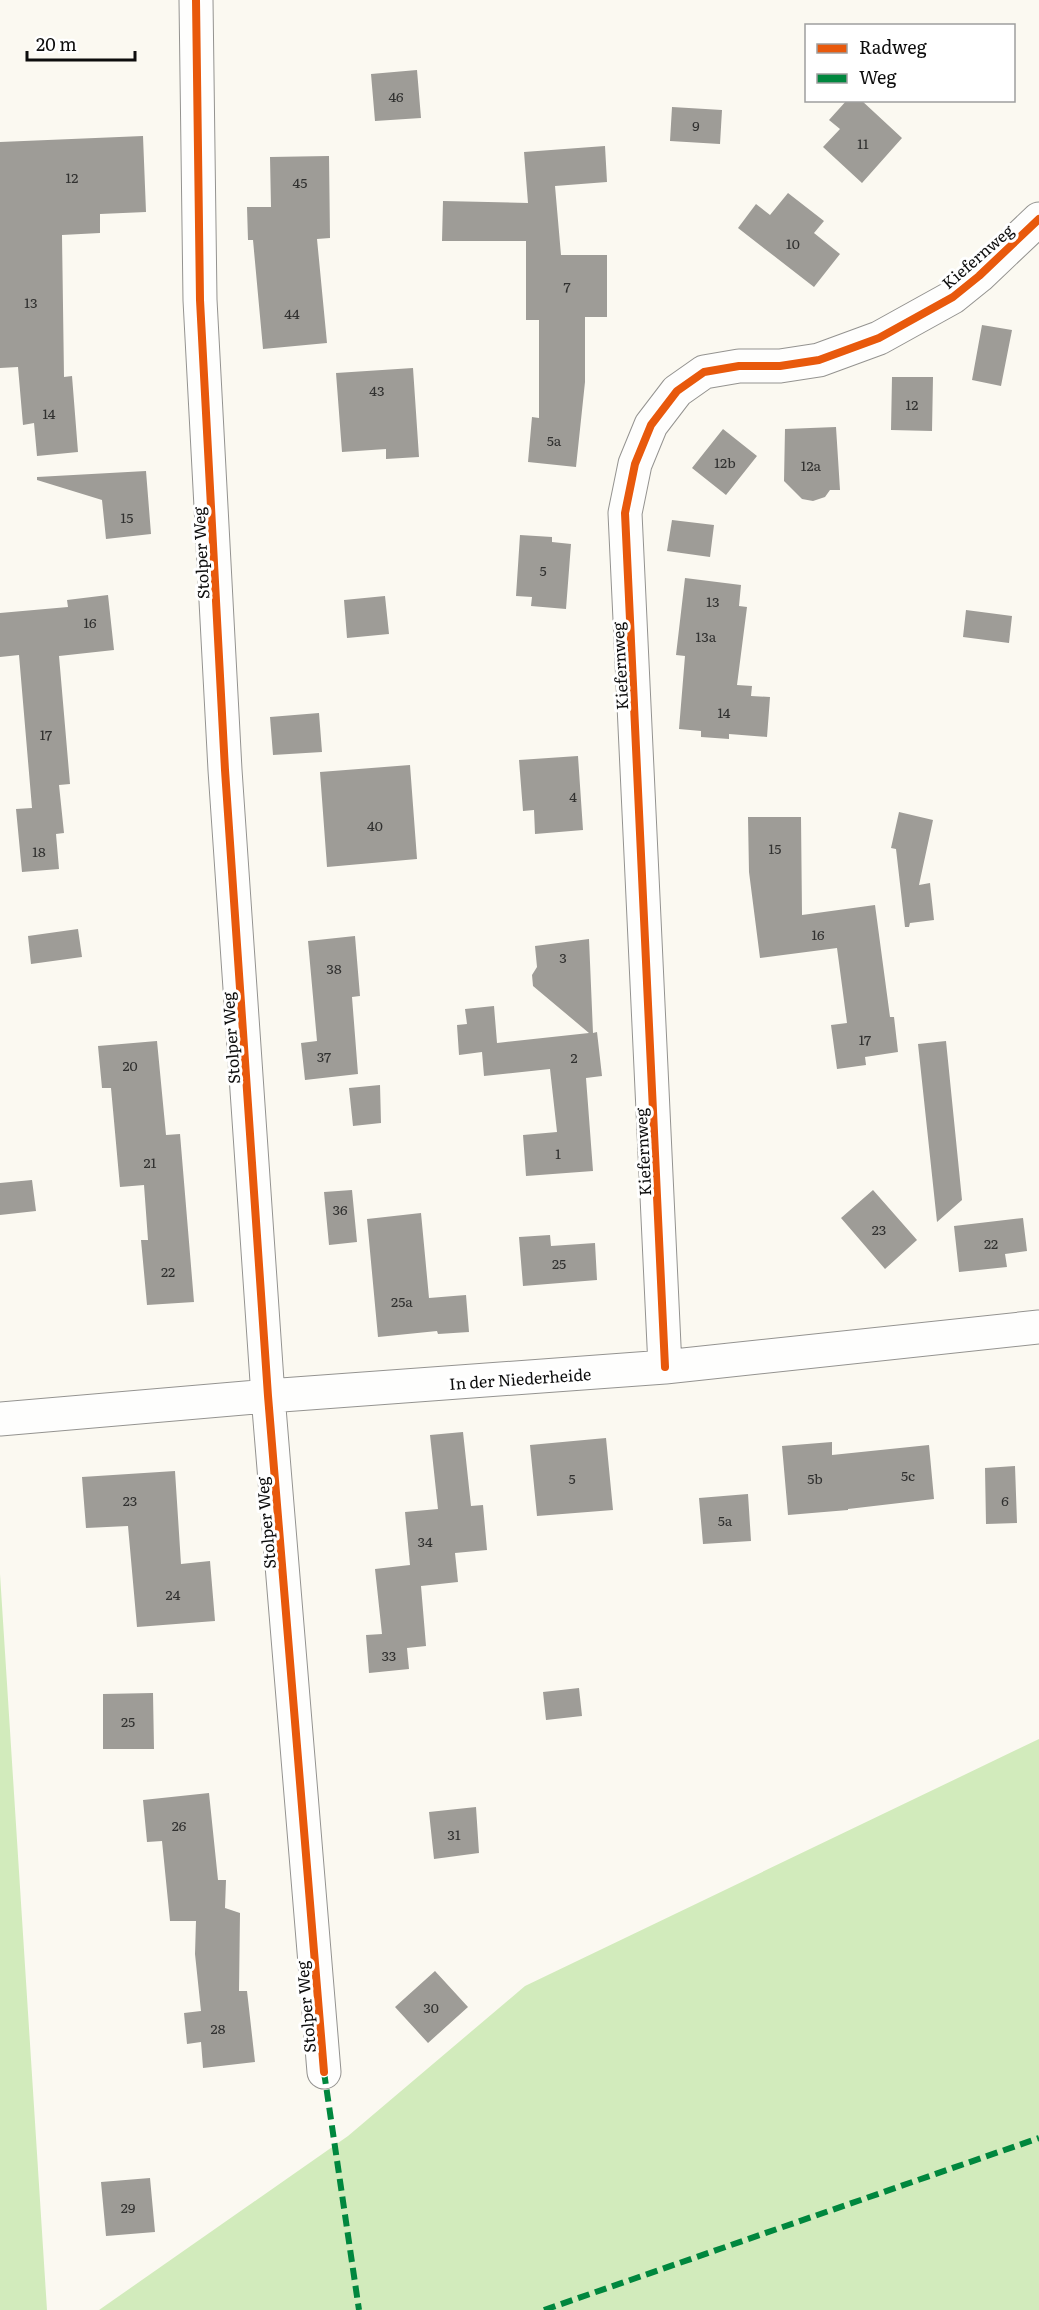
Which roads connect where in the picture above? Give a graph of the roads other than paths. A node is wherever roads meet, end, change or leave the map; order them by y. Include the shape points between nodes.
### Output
1 (196, 0) edge
2 (1039, 219) edge
3 (1039, 1327) edge
4 (665, 1367) junction
5 (268, 1396) junction
6 (0, 1419) edge
7 (324, 2072) dead end

1 - 5 street, Stolper Weg via 202,335 225,770
2 - 4 street, Kiefernweg via 953,297 879,338 819,360 704,372 677,391 651,425 635,464 625,513
3 - 4 street, In der Niederheide
4 - 5 street, In der Niederheide
5 - 6 street, In der Niederheide
5 - 7 street, Stolper Weg

